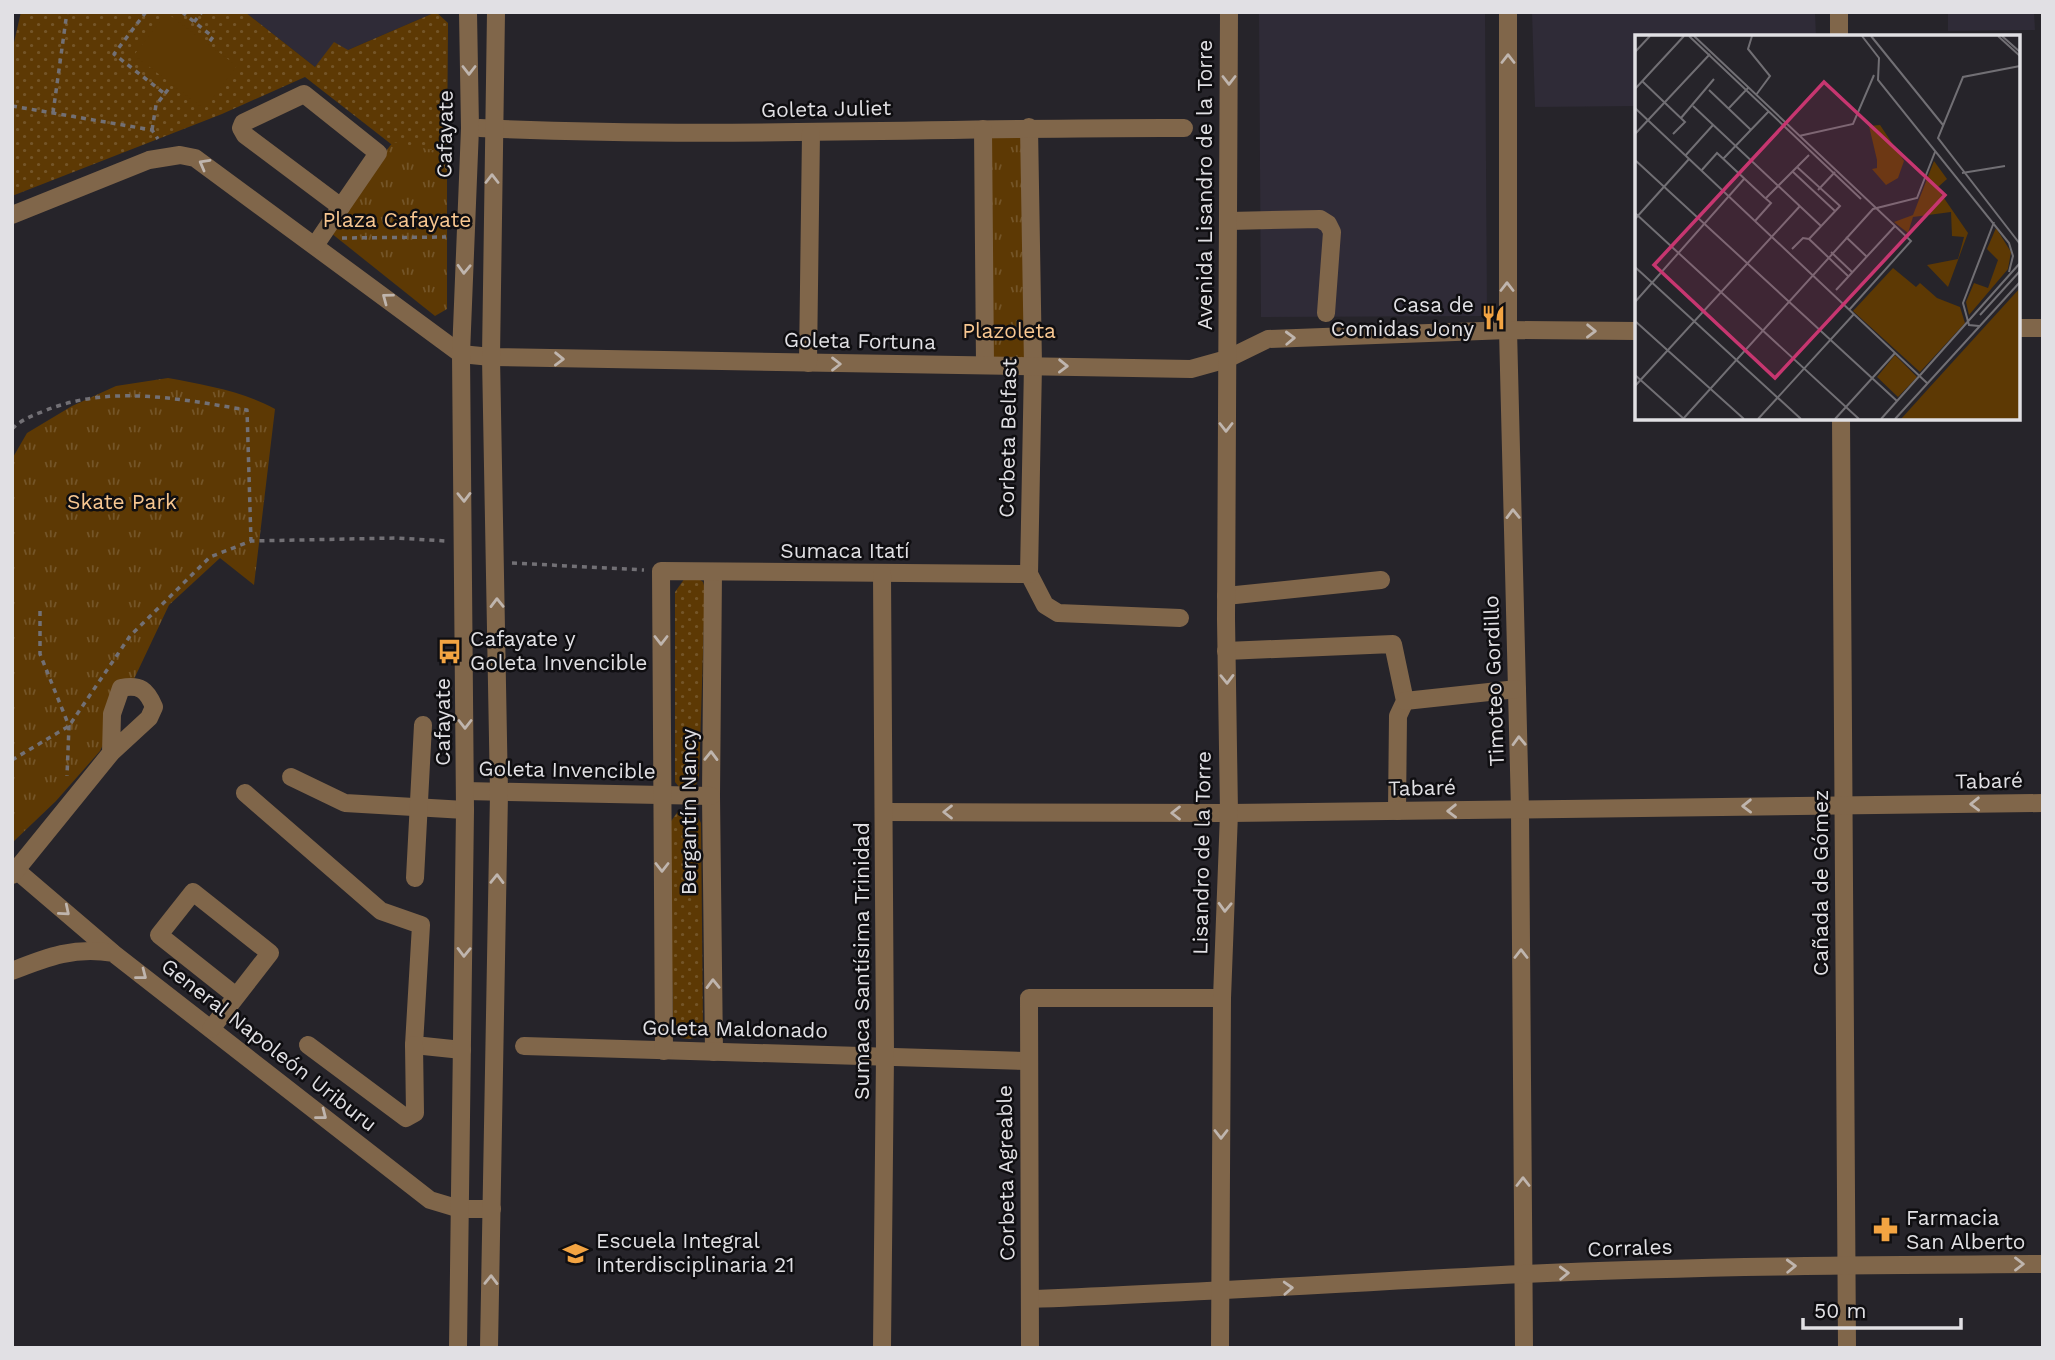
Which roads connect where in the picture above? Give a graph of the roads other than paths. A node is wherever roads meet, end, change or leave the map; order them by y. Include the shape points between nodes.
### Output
1 (468, 12) edge
2 (496, 12) edge
3 (1229, 12) edge
4 (1508, 12) edge
5 (1839, 12) edge
6 (1839, 35) edge
7 (1030, 127) junction
8 (470, 128) junction
9 (1184, 128) dead end
10 (492, 129) junction
11 (983, 129) junction
12 (811, 133) junction
13 (341, 207) junction
14 (12, 215) edge
15 (1229, 221) junction
16 (321, 249) junction
17 (1326, 313) dead end
18 (2020, 328) edge
19 (2043, 328) edge
20 (1507, 330) junction
21 (1635, 331) edge
22 (461, 354) junction
23 (491, 357) junction
24 (1227, 359) junction
25 (808, 363) junction
26 (985, 365) junction
27 (1033, 365) junction
28 (1841, 420) edge
29 (660, 571) joint
30 (713, 572) junction
31 (882, 574) junction
32 (1028, 575) junction
33 (1381, 580) dead end
34 (1226, 596) junction
35 (1180, 618) dead end
36 (1226, 651) junction
37 (1517, 690) junction
38 (1405, 701) junction
39 (423, 725) dead end
40 (111, 753) dead end
41 (291, 777) dead end
42 (465, 791) junction
43 (245, 793) dead end
44 (499, 793) junction
45 (662, 795) junction
46 (711, 796) junction
47 (2043, 803) edge
48 (1844, 805) junction
49 (419, 806) junction
50 (465, 810) junction
51 (1520, 810) junction
52 (1397, 811) junction
53 (885, 812) junction
54 (1229, 813) junction
55 (14, 873) edge
56 (415, 878) dead end
57 (113, 953) junction
58 (12, 971) edge
59 (236, 996) junction
60 (1222, 998) junction
61 (211, 1029) junction
62 (308, 1045) dead end
63 (414, 1045) junction
64 (524, 1046) dead end
65 (462, 1050) junction
66 (664, 1051) junction
67 (714, 1052) junction
68 (886, 1055) junction
69 (1028, 1061) junction
70 (460, 1209) junction
71 (492, 1209) junction
72 (2043, 1264) edge
73 (1846, 1265) junction
74 (1524, 1274) junction
75 (1220, 1292) junction
76 (1030, 1299) junction
77 (458, 1348) edge
78 (489, 1348) edge
79 (882, 1348) edge
80 (1030, 1348) edge
81 (1220, 1348) edge
82 (1524, 1348) edge
83 (1847, 1348) edge

1 -> 8 street, Cafayate
2 - 10 street
3 -> 15 street, Avenida Lisandro de la Torre
20 -> 4 street, Timoteo Gordillo
5 - 6 street
7 - 9 street, Goleta Juliet
7 - 11 street, Goleta Juliet
7 - 27 street, Corbeta Belfast
8 - 10 street, Goleta Juliet
8 -> 22 street, Cafayate
10 - 12 street, Goleta Juliet
23 -> 10 street
11 - 12 street, Goleta Juliet
11 - 26 street, Corbeta Belfast
12 - 25 street
13 - 13 street via 376,159 378,153 373,148 304,94 243,123 245,135
13 - 16 street
16 -> 14 street via 208,164 180,155 149,160
15 - 17 street via 1320,219 1328,224 1332,232
15 - 24 street, Avenida Lisandro de la Torre
22 -> 16 street
18 - 19 street
20 -> 21 street, Goleta Fortuna
24 -> 20 street, Goleta Fortuna via 1268,339
37 -> 20 street, Timoteo Gordillo
22 - 23 street, Goleta Fortuna
22 -> 42 street, Cafayate
23 -> 25 street, Goleta Fortuna
44 -> 23 street
27 -> 24 street, Goleta Fortuna via 1191,369
24 -> 34 street, Lisandro de la Torre
25 -> 26 street, Goleta Fortuna
26 - 27 street, Goleta Fortuna
27 - 32 street, Corbeta Belfast
28 - 48 street, Cañada de Gómez
29 - 30 street, Sumaca Itatí
29 -> 45 street, Bergantín Nancy
30 - 31 street, Sumaca Itatí
46 -> 30 street, Bergantín Nancy
31 - 32 street, Sumaca Itatí
31 - 53 street, Sumaca Santísima Trinidad
32 - 35 street via 1045,605 1058,613
33 - 34 street
34 - 36 street, Lisandro de la Torre
36 - 38 street via 1393,644
36 -> 54 street, Lisandro de la Torre
37 - 38 street
51 -> 37 street, Timoteo Gordillo
38 - 52 street via 1398,716
39 - 49 street
40 - 55 street
41 - 49 street via 345,803
42 - 44 street, Goleta Invencible
42 - 50 street, Cafayate
43 - 63 street via 381,911 421,925
44 - 45 street, Goleta Invencible
71 -> 44 street
45 - 46 street, Goleta Invencible
45 -> 66 street, Bergantín Nancy
67 -> 46 street, Bergantín Nancy
47 -> 48 street, Tabaré
48 -> 51 street, Tabaré
48 - 73 street, Cañada de Gómez
49 - 50 street
49 - 56 street
50 -> 65 street, Cafayate
51 -> 52 street, Tabaré
74 -> 51 street, Timoteo Gordillo
52 - 54 street, Tabaré
54 -> 53 street, Tabaré
53 - 68 street, Sumaca Santísima Trinidad
54 -> 60 street, Lisandro de la Torre
55 -> 57 street, General Napoleón Uriburu
57 - 58 street via 90,948 68,951
57 -> 61 street, General Napoleón Uriburu
59 - 59 street via 270,953 193,892 159,934
59 - 61 street
60 - 69 street, Corbeta Agreable via 1029,998
60 -> 75 street, Lisandro de la Torre
61 -> 70 street, General Napoleón Uriburu via 430,1200
62 - 63 street via 406,1118 415,1112
63 - 65 street
64 - 66 street, Goleta Maldonado
65 - 70 street, Cafayate
66 - 67 street, Goleta Maldonado
67 - 68 street, Goleta Maldonado
68 - 69 street, Goleta Maldonado
68 - 79 street, Sumaca Santísima Trinidad
69 - 76 street, Corbeta Agreable
70 - 71 street, General Napoleón Uriburu
70 - 77 street, Cafayate
78 -> 71 street
73 -> 72 street, Corrales
74 -> 73 street, Corrales
73 - 83 street, Cañada de Gómez
75 -> 74 street, Corrales
74 - 82 street, Timoteo Gordillo
75 - 76 street, Corrales
75 - 81 street, Lisandro de la Torre
76 - 80 street, Corbeta Agreable

